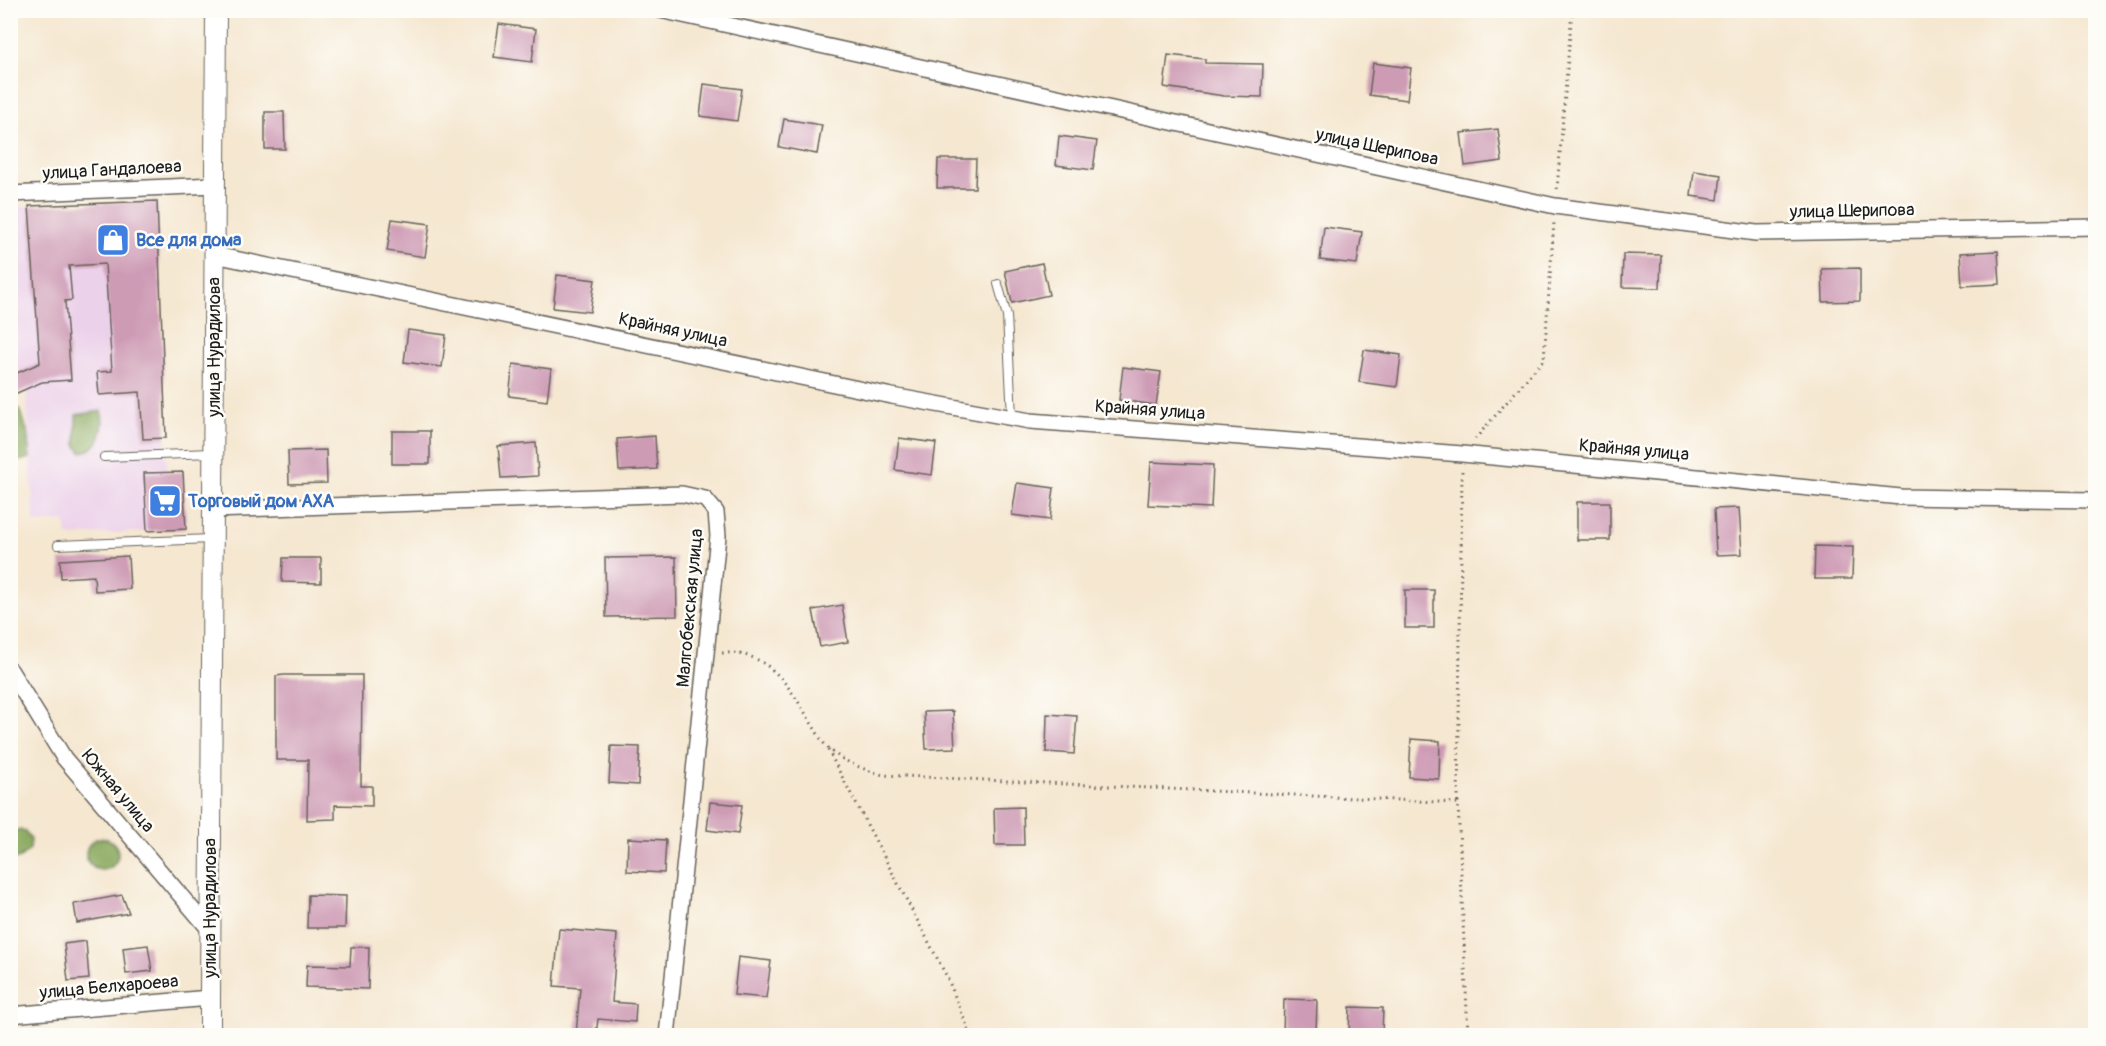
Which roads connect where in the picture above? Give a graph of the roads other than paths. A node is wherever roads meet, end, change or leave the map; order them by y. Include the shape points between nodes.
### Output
1 (216, 10) edge
2 (660, 10) edge
3 (215, 185) junction
4 (10, 194) edge
5 (2096, 227) edge
6 (215, 255) junction
7 (998, 284) dead end
8 (1012, 417) junction
9 (214, 453) junction
10 (104, 457) dead end
11 (2096, 500) edge
12 (213, 510) junction
13 (213, 544) junction
14 (58, 545) dead end
15 (10, 670) edge
16 (209, 929) junction
17 (210, 998) junction
18 (10, 1015) edge
19 (210, 1035) edge
20 (667, 1035) edge

1 - 3 street, улица Нурадилова
2 - 5 street, улица Шерипова via 1556,206 1756,233
3 - 4 street, улица Гандалоева
3 - 6 street, улица Нурадилова
6 - 8 street, Крайняя улица via 892,396
6 - 9 street, улица Нурадилова
7 - 8 lane via 1007,316
8 - 11 street, Крайняя улица via 1462,454 1901,497
9 - 10 lane
9 - 12 street, улица Нурадилова
12 - 13 street, улица Нурадилова
12 - 20 street, Малгобекская улица via 603,495 682,494 705,499 716,512 718,536
13 - 14 lane
13 - 16 street, улица Нурадилова
13 - 17 street, улица Нурадилова
15 - 16 street, Южная улица via 64,758
16 - 17 street, улица Нурадилова
17 - 18 street, улица Белхароева
17 - 19 street

